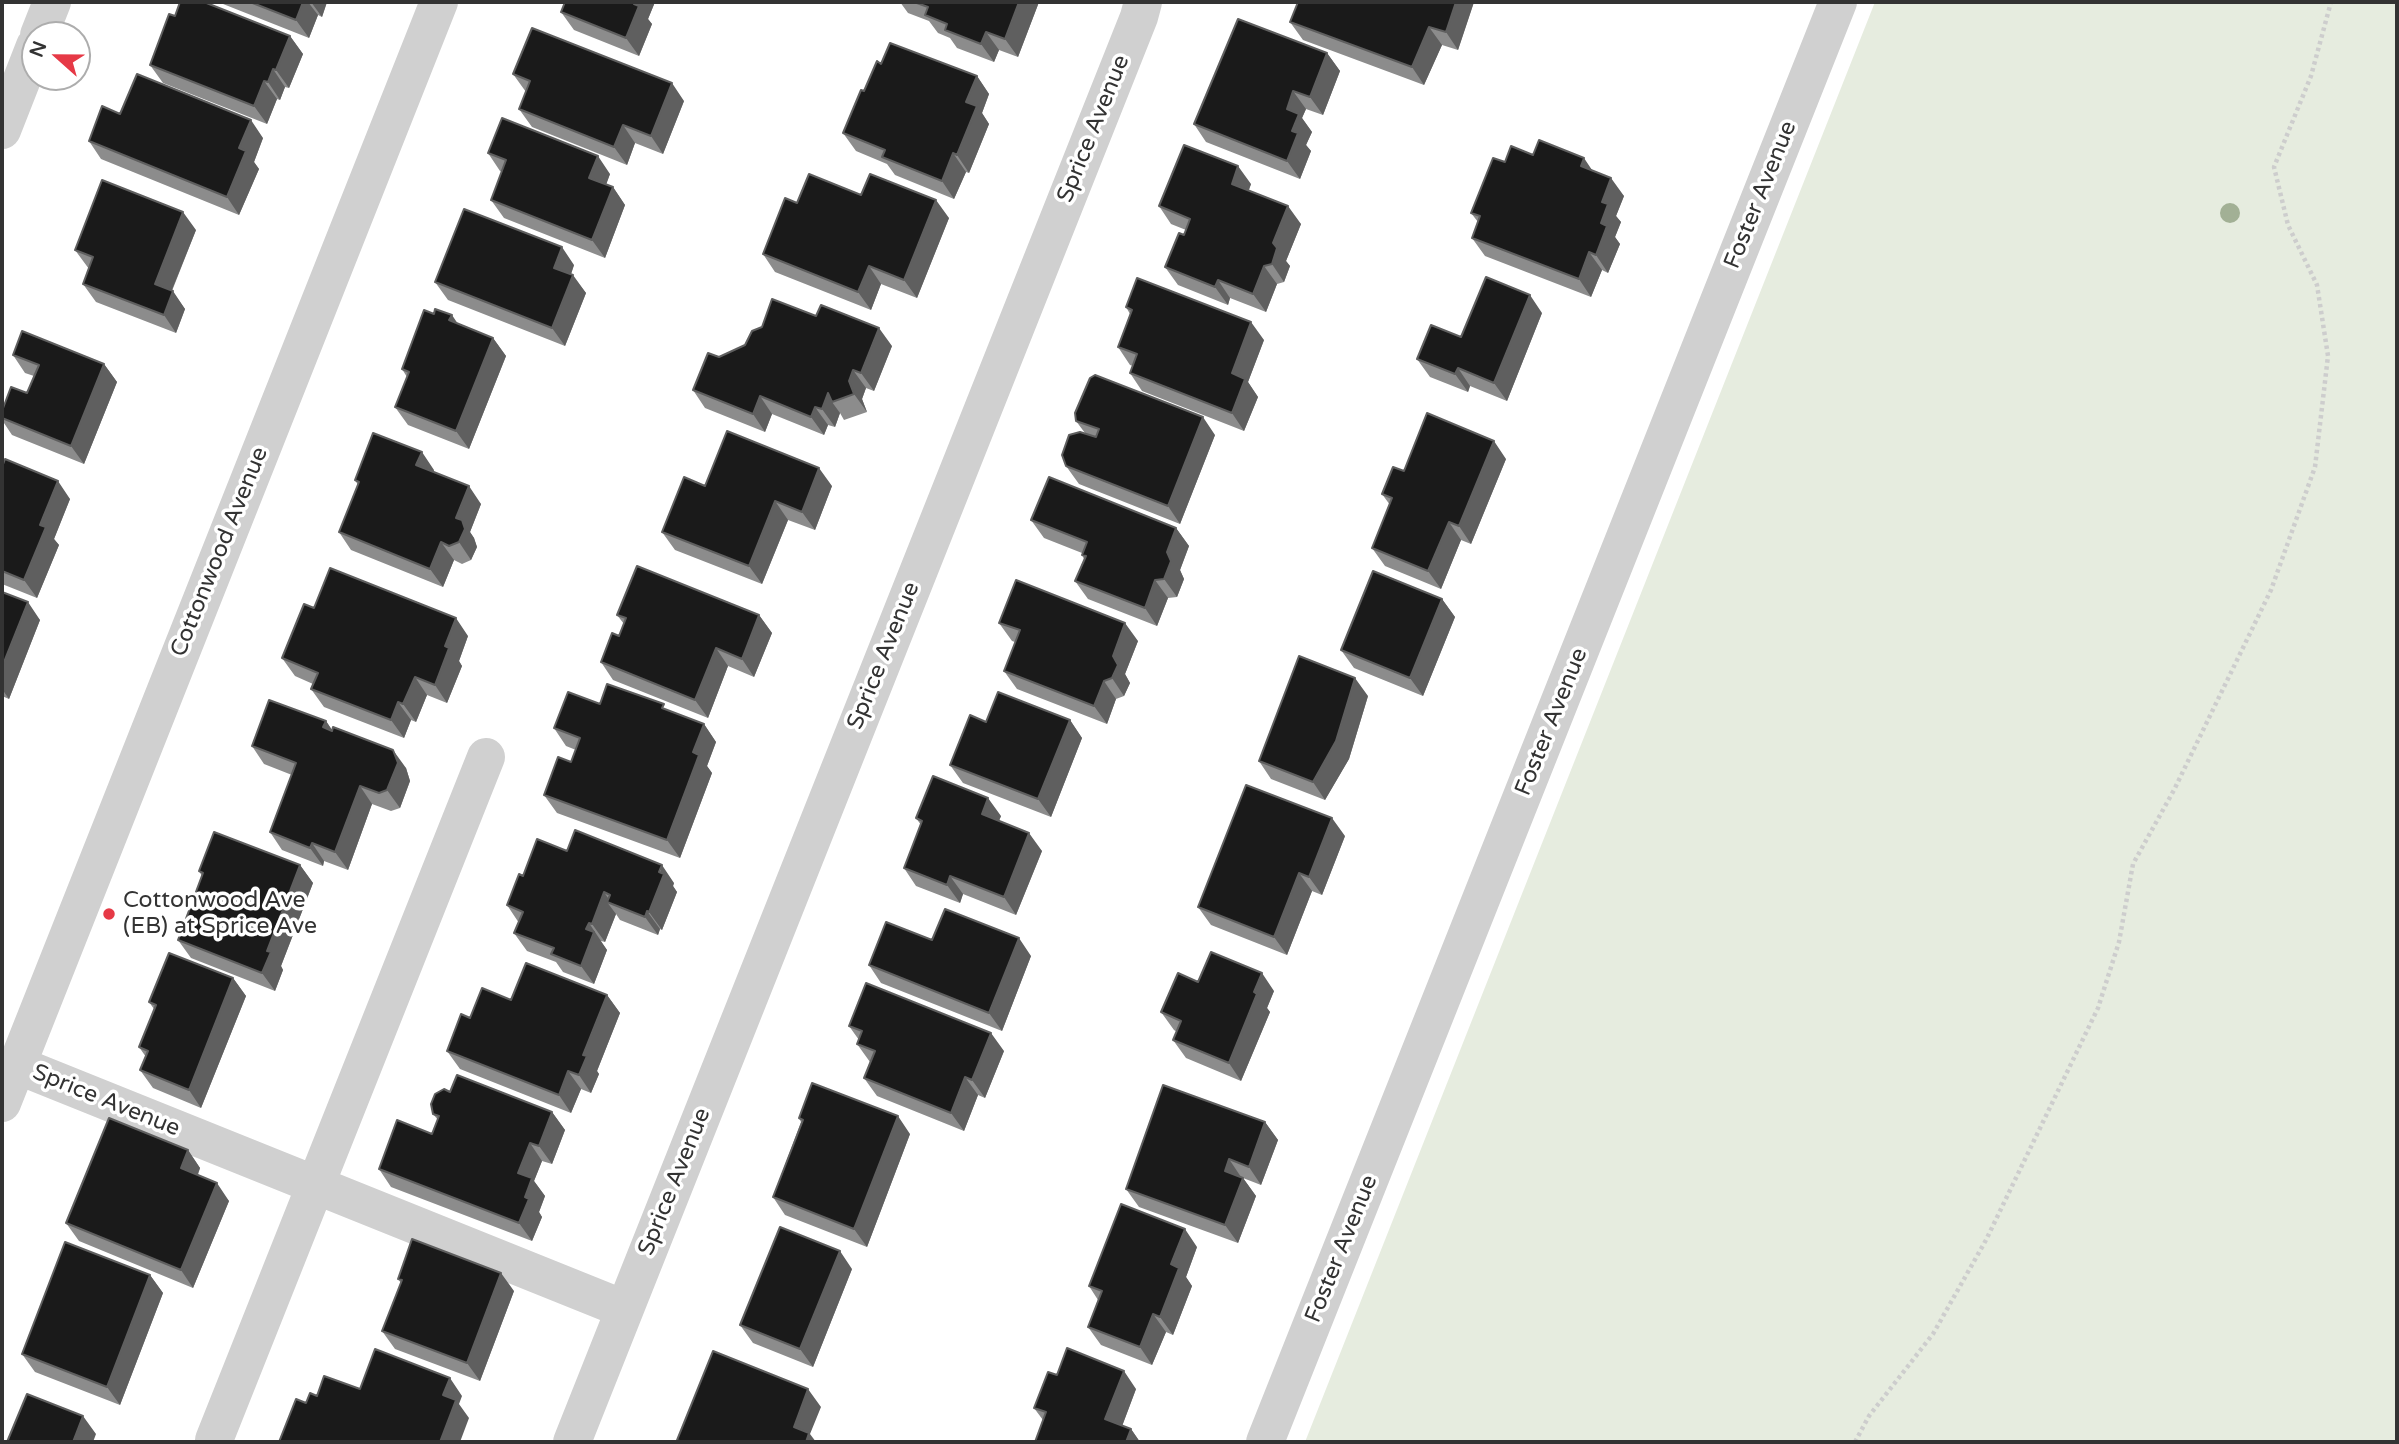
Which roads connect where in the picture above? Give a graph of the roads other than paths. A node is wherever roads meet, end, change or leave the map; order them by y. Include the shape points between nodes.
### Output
1 (52, 2) edge
2 (439, 2) edge
3 (1143, 2) edge
4 (1838, 2) edge
5 (45, 21) edge
6 (21, 82) edge
7 (2, 130) edge
8 (486, 757) dead end
9 (17, 1065) junction
10 (2, 1103) edge
11 (316, 1185) junction
12 (624, 1309) junction
13 (214, 1440) dead end
14 (572, 1442) edge
15 (1265, 1442) edge

1 - 5 street
2 - 9 street, Cottonwood Avenue
3 - 12 street, Sprice Avenue
4 - 15 street, Foster Avenue
6 - 7 street
8 - 11 street
9 - 10 street, Cottonwood Avenue
9 - 11 street, Sprice Avenue
11 - 12 street, Sprice Avenue
11 - 13 street
12 - 14 street, Sprice Avenue

